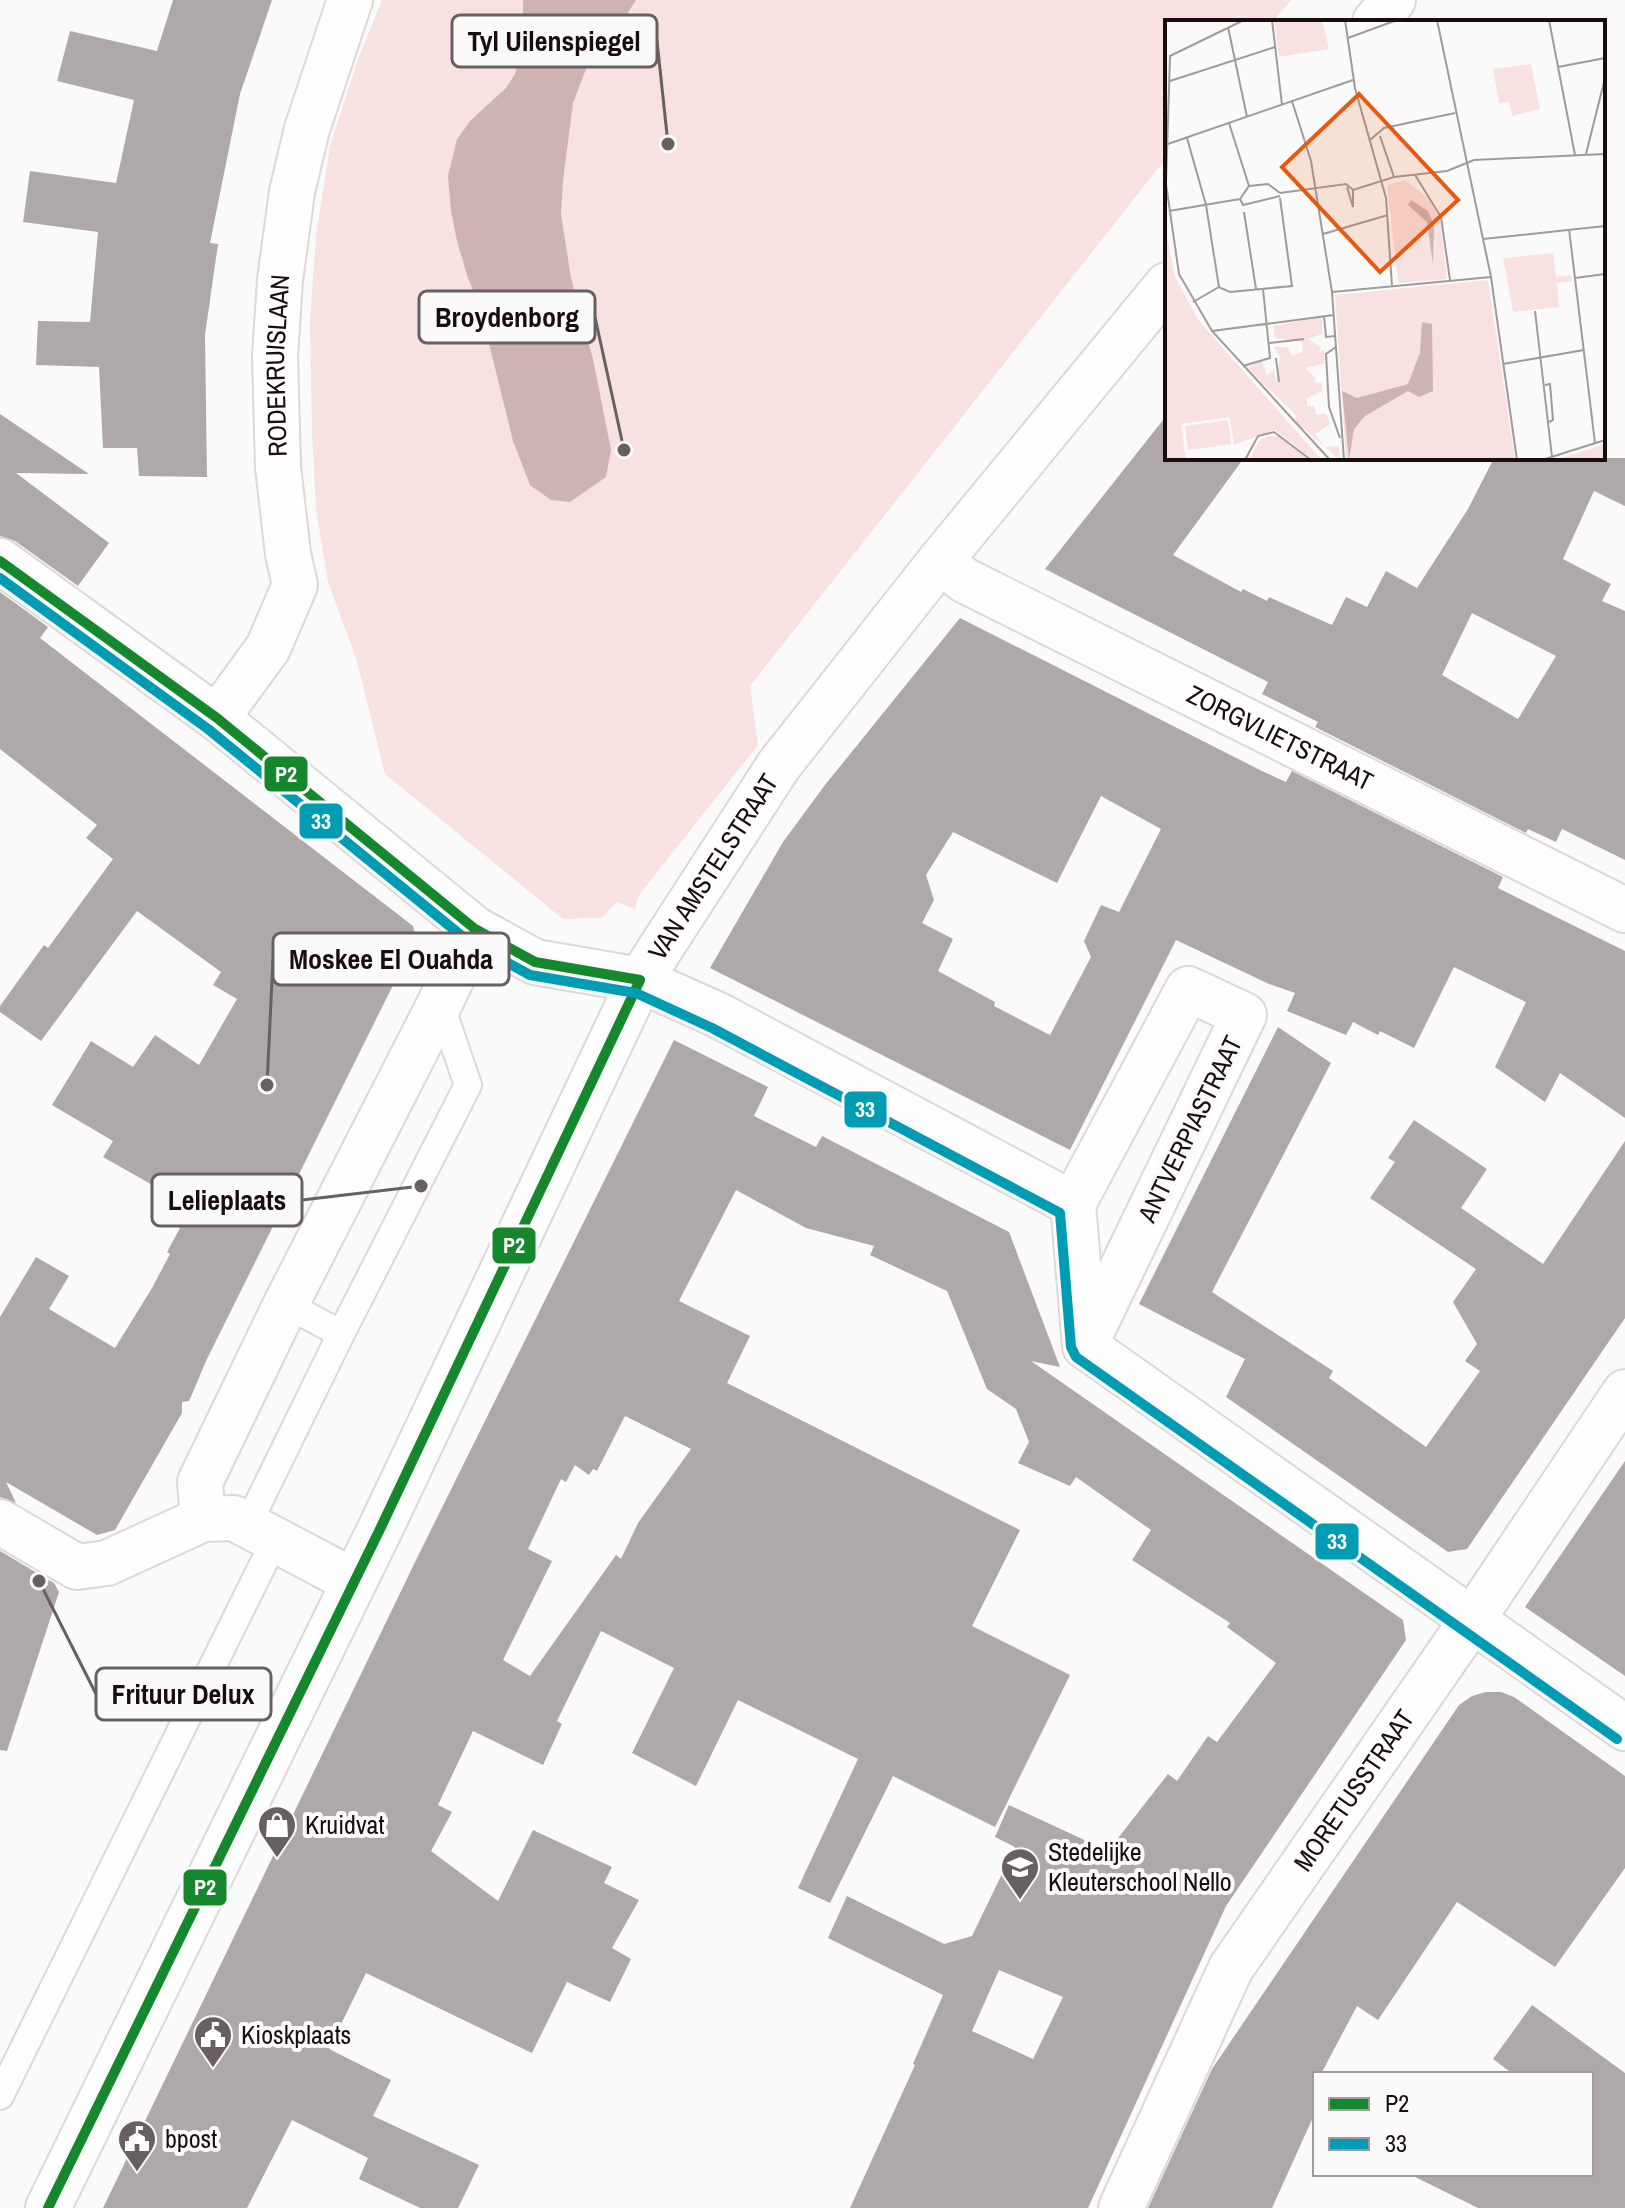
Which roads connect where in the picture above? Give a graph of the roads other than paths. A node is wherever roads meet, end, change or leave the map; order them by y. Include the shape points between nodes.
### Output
1 (350, 0) edge
2 (1393, 0) edge
3 (1377, 20) edge
4 (1165, 287) edge
5 (0, 561) edge
6 (940, 561) junction
7 (217, 718) junction
8 (1625, 910) edge
9 (475, 929) junction
10 (640, 980) junction
11 (440, 1003) junction
12 (1073, 1204) junction
13 (286, 1304) junction
14 (341, 1334) junction
15 (1085, 1346) junction
16 (1625, 1392) edge
17 (203, 1519) junction
18 (0, 1522) edge
19 (261, 1533) junction
20 (353, 1581) junction
21 (1472, 1620) junction
22 (1625, 1728) edge
23 (0, 2096) edge
24 (48, 2208) edge
25 (1121, 2208) edge

1 - 7 street, RODEKRUISLAAN via 307,129 280,280 275,356 278,467 295,585 268,648
2 - 3 street
4 - 6 street, VAN AMSTELSTRAAT
5 - 7 street
6 - 8 street, ZORGVLIETSTRAAT via 964,580
6 - 10 street, VAN AMSTELSTRAAT via 779,765
7 - 9 street
9 - 10 street via 535,962
9 - 11 street
10 - 12 street via 718,1015
10 - 20 street, VAN AMSTELSTRAAT
11 - 13 street
11 - 14 lane via 468,1085
12 - 15 street
12 - 15 street, ANTVERPIASTRAAT via 1188,989 1244,1015
13 - 14 lane
13 - 17 street via 200,1482
14 - 19 lane
15 - 21 street
16 - 21 street, MORETUSSTRAAT
17 - 18 street via 107,1563 77,1567
17 - 19 street via 234,1518
19 - 20 street
19 - 23 lane
20 - 24 street
21 - 22 street
21 - 25 street, MORETUSSTRAAT via 1231,1968

